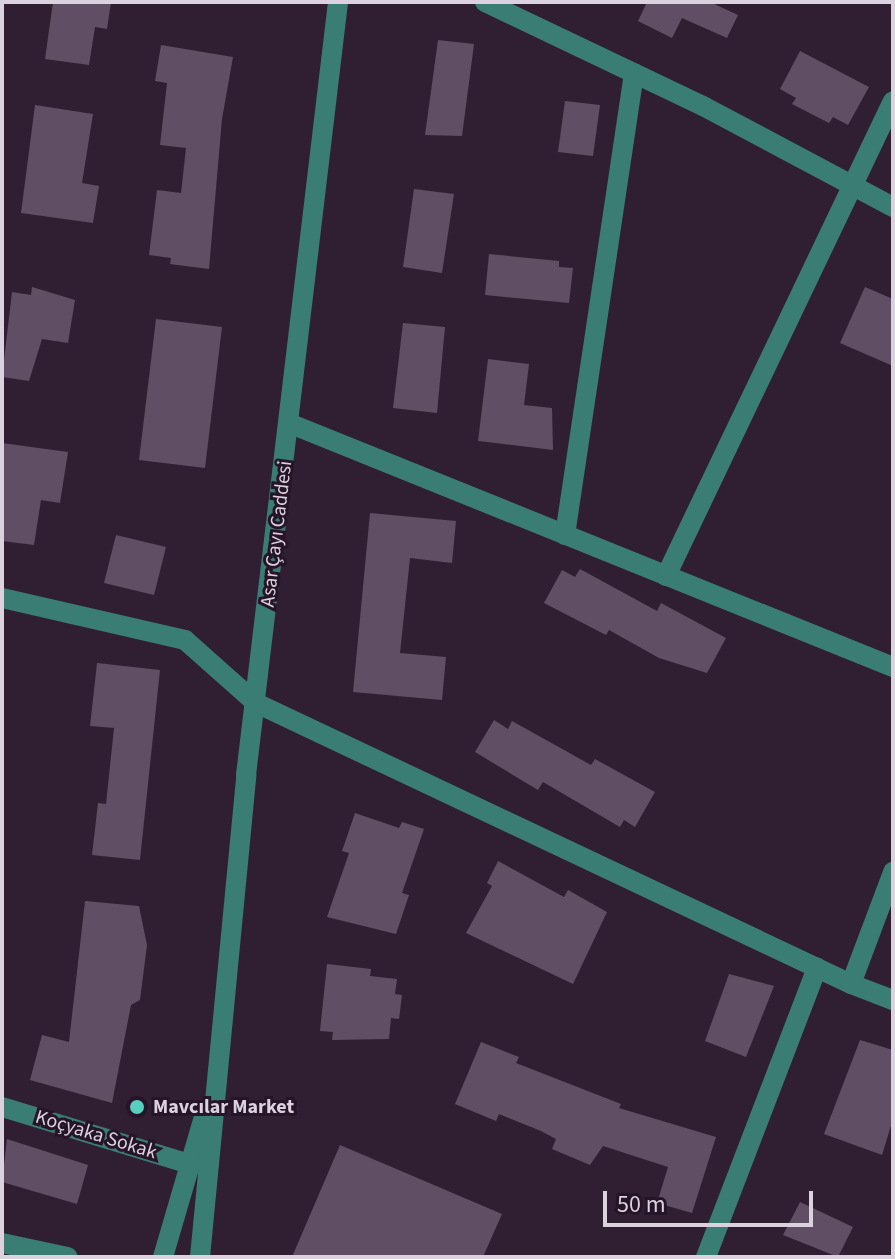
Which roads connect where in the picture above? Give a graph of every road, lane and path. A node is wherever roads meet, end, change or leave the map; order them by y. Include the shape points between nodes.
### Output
1 (338, 2) edge
2 (485, 2) edge
3 (634, 73) junction
4 (893, 101) edge
5 (851, 184) junction
6 (893, 207) edge
7 (291, 424) junction
8 (565, 535) junction
9 (666, 576) junction
10 (2, 598) edge
11 (893, 667) edge
12 (256, 703) junction
13 (893, 872) edge
14 (817, 968) junction
15 (851, 984) junction
16 (893, 1000) edge
17 (218, 1067) junction
18 (2, 1107) edge
19 (190, 1164) junction
20 (2, 1243) edge
21 (68, 1257) edge
22 (163, 1257) edge
23 (200, 1257) edge
24 (706, 1257) edge

1 - 7 street, Asar Çayı Caddesi
2 - 3 street
3 - 5 street
3 - 8 street
4 - 5 street
5 - 6 street
5 - 9 street
7 - 8 street
7 - 12 street, Asar Çayı Caddesi
8 - 9 street
9 - 11 street
10 - 12 street via 185,640
12 - 14 street
12 - 17 street, Asar Çayı Caddesi
13 - 15 street
14 - 15 street
14 - 24 street
15 - 16 street
17 - 19 street
17 - 23 street
18 - 19 street, Koçyaka Sokak
19 - 22 street
20 - 21 street

